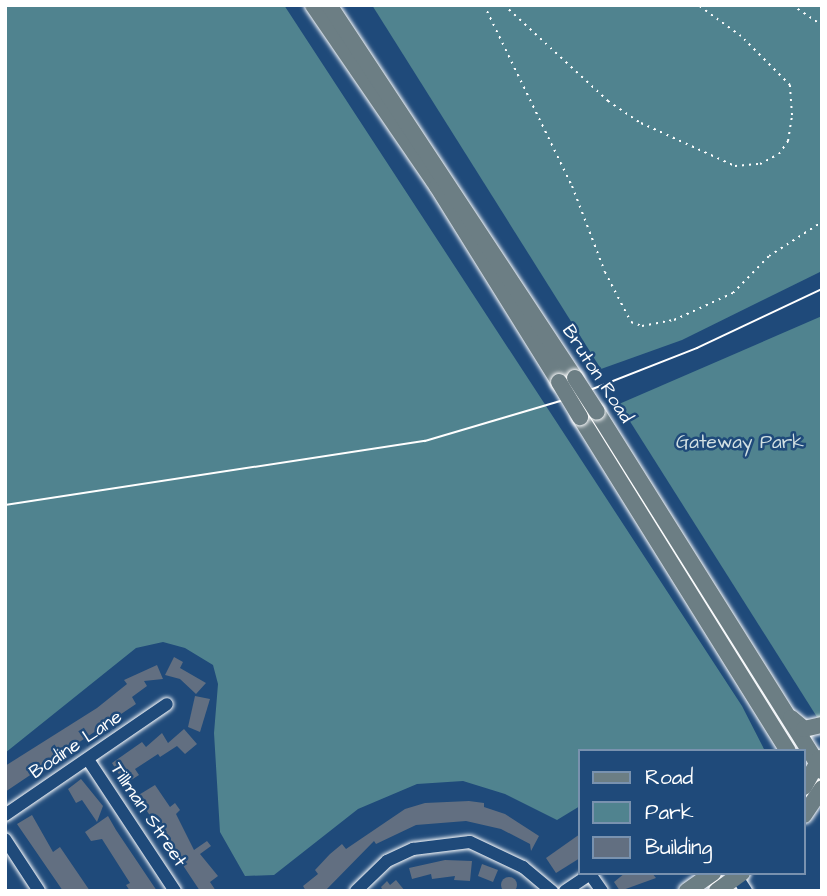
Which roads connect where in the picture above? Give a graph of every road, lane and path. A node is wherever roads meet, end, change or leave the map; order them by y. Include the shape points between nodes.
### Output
1 (313, 5) edge
2 (329, 5) edge
3 (484, 5) edge
4 (504, 5) edge
5 (698, 5) edge
6 (792, 5) edge
7 (822, 25) edge
8 (375, 84) junction
9 (822, 222) edge
10 (167, 704) dead end
11 (784, 711) junction
12 (822, 725) edge
13 (787, 749) edge
14 (802, 749) edge
15 (806, 758) edge
16 (89, 761) junction
17 (816, 779) edge
18 (806, 810) edge
19 (5, 815) edge
20 (5, 839) edge
21 (589, 875) edge
22 (592, 875) edge
23 (710, 875) edge
24 (740, 878) edge
25 (39, 891) edge
26 (175, 891) edge
27 (356, 891) edge
28 (552, 891) edge
29 (565, 891) edge
30 (602, 891) edge
31 (687, 891) edge
32 (717, 891) edge

1 - 8 main road, Bruton Road
2 - 8 main road, Bruton Road
3 - 9 path via 631,322 642,326 674,320 733,293 769,256
4 - 5 path via 598,92 641,123 735,166 760,164 779,154 788,141 790,85 741,36
6 - 7 path
8 - 11 main road, Bruton Road, bridge via 575,378
8 - 13 main road, Bruton Road, bridge
10 - 16 street, Bodine Lane
11 - 12 main road via 804,729
11 - 14 main road, Bruton Road
15 - 17 main road, Bruton Road
16 - 19 street, Bodine Lane
16 - 26 street, Tillman Street
17 - 18 main road
20 - 25 street
21 - 29 street
22 - 30 street
23 - 31 main road
24 - 32 main road
27 - 28 street via 387,861 441,842 470,842 499,853

